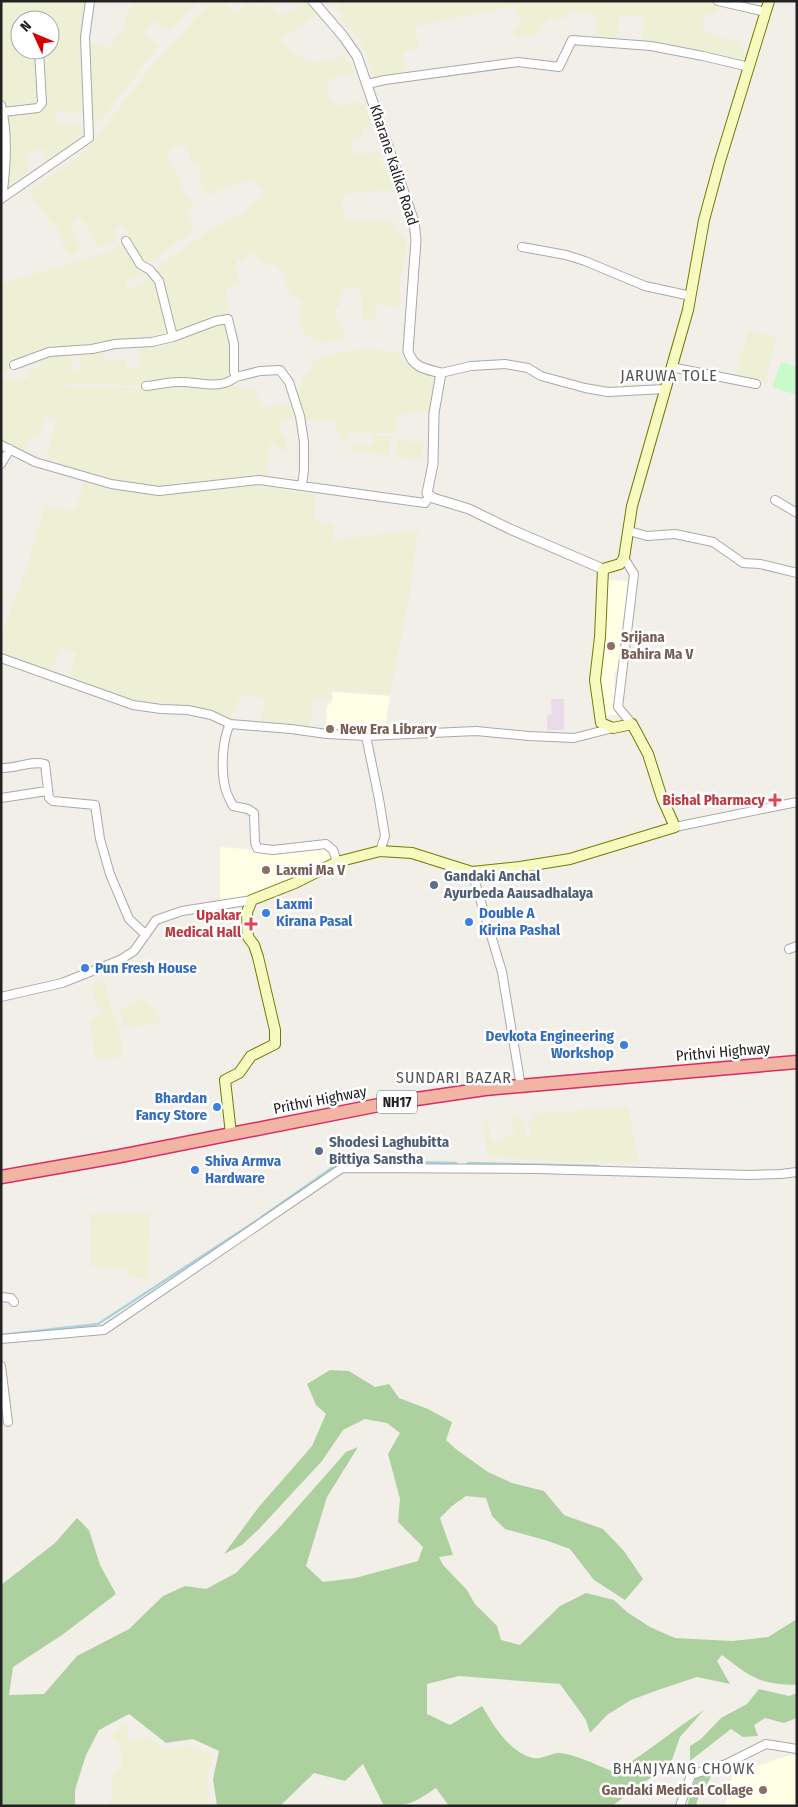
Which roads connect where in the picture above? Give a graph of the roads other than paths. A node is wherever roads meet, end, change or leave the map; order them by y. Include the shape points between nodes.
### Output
1 (90, 1) edge
2 (313, 1) edge
3 (718, 1) edge
4 (768, 6) edge
5 (40, 60) edge
6 (749, 67) junction
7 (367, 84) junction
8 (2, 108) edge
9 (2, 199) edge
10 (126, 241) dead end
11 (522, 247) dead end
12 (691, 296) junction
13 (173, 337) junction
14 (14, 365) dead end
15 (671, 367) junction
16 (441, 373) junction
17 (236, 377) junction
18 (756, 384) dead end
19 (146, 386) dead end
20 (665, 389) junction
21 (1, 445) edge
22 (10, 449) junction
23 (1, 464) edge
24 (302, 486) junction
25 (429, 496) junction
26 (775, 500) dead end
27 (797, 513) edge
28 (629, 531) junction
29 (624, 558) junction
30 (602, 569) junction
31 (797, 573) edge
32 (1, 658) edge
33 (230, 724) junction
34 (632, 724) junction
35 (613, 728) junction
36 (366, 736) junction
37 (1, 768) edge
38 (47, 791) junction
39 (1, 798) edge
40 (797, 802) edge
41 (675, 827) junction
42 (380, 851) junction
43 (337, 862) junction
44 (472, 872) junction
45 (252, 900) junction
46 (145, 934) junction
47 (1, 997) edge
48 (797, 1062) edge
49 (521, 1087) junction
50 (231, 1134) junction
51 (797, 1172) edge
52 (1, 1176) edge
53 (1, 1297) edge
54 (14, 1302) dead end
55 (1, 1339) edge
56 (1, 1366) edge
57 (8, 1422) dead end
58 (797, 1749) edge
59 (680, 1806) edge

1 - 9 street via 85,37 89,138
2 - 7 street, Kharane Kalika Road via 357,56
3 - 4 street
4 - 6 main road
5 - 8 street via 42,102 38,108
6 - 7 street via 651,46 572,40 559,67 518,62
6 - 12 main road via 704,220
7 - 16 street, Kharane Kalika Road via 416,231 410,359 414,364
8 - 9 street via 5,162
10 - 13 street via 140,264 159,281
11 - 12 street via 566,255 646,286
12 - 15 main road
13 - 14 street via 49,352
13 - 17 street via 228,319 234,344
15 - 18 street
15 - 20 main road
16 - 20 street via 471,366 505,364 608,392
16 - 25 street via 434,413
17 - 19 street via 219,385 177,382
17 - 24 street via 280,370 289,382 304,442
20 - 28 main road via 632,506
21 - 22 street
22 - 23 street
22 - 24 street via 35,462 67,472 111,484 159,491 259,480
24 - 25 street via 425,503
25 - 30 street via 469,509
26 - 27 street
28 - 29 main road
28 - 31 street via 647,536 675,534 705,540 743,563
29 - 30 main road via 620,564
29 - 34 street via 634,574 618,707
30 - 35 main road via 595,680 601,722
32 - 33 street via 133,705 188,710 211,715
33 - 36 street
33 - 43 street via 225,733 225,789 233,806 254,813 257,848 273,850 326,844 333,850
34 - 35 main road
34 - 41 main road via 648,754
35 - 36 street via 574,738 476,731
36 - 42 street via 385,836
37 - 38 street via 36,762 45,764
38 - 39 street
38 - 46 street via 53,801 95,806 110,874 129,919
40 - 41 street
41 - 44 main road via 570,859
42 - 43 main road
42 - 44 main road via 412,853
43 - 45 main road
44 - 49 street via 502,972
45 - 46 street via 182,911 156,920
45 - 50 main road via 247,912 248,937 258,957 276,1044 251,1056 239,1073 225,1080
46 - 47 street via 134,951 120,960 62,983
48 - 49 highway, Prithvi Highway / NH17
49 - 50 highway, Prithvi Highway / NH17 via 389,1103
50 - 52 highway, Prithvi Highway / NH17
51 - 55 street via 750,1175 342,1168 104,1330
53 - 54 street via 11,1298
56 - 57 street
58 - 59 street via 766,1744 726,1764 691,1775

